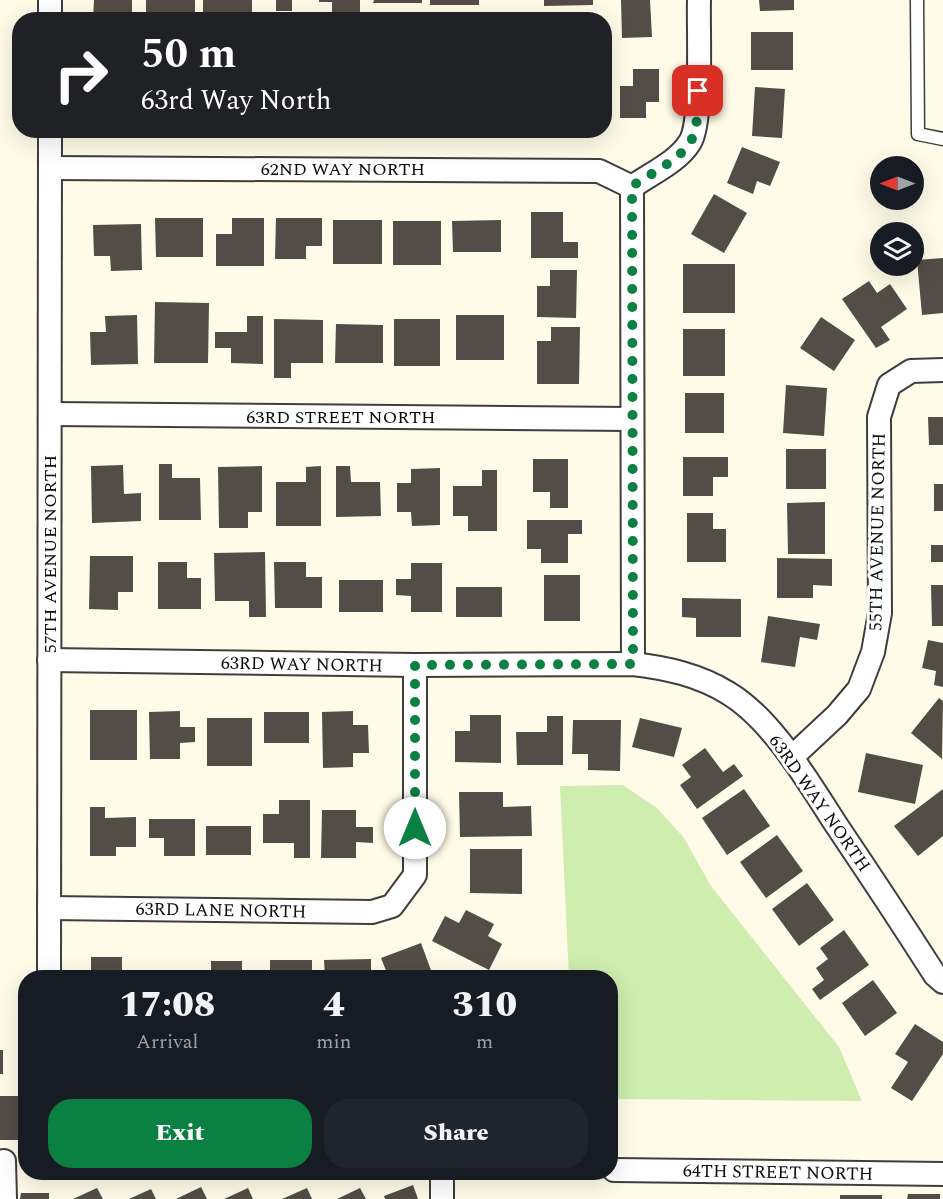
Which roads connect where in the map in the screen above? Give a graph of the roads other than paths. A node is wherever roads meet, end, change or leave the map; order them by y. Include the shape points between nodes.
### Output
1 (699, 0) edge
2 (917, 0) edge
3 (50, 138) edge
4 (943, 139) edge
5 (50, 168) junction
6 (632, 186) junction
7 (943, 370) edge
8 (51, 414) junction
9 (632, 419) junction
10 (49, 660) junction
11 (633, 664) junction
12 (415, 665) junction
13 (792, 757) junction
14 (48, 908) junction
15 (48, 970) edge
16 (943, 982) edge
17 (10, 1161) edge
18 (618, 1170) edge
19 (943, 1174) edge
20 (442, 1180) edge
21 (5, 1199) edge
22 (442, 1199) edge

1 - 6 street via 698,114 690,141 673,159
2 - 4 lane via 918,134
3 - 5 street, 57TH AVENUE NORTH
5 - 6 street, 62ND WAY NORTH via 599,171
5 - 8 street, 57TH AVENUE NORTH
6 - 9 street
7 - 13 street, 55TH AVENUE NORTH via 911,370 889,385 879,417 880,612 873,652 859,689
8 - 9 street, 63RD STREET NORTH
8 - 10 street, 57TH AVENUE NORTH
9 - 11 street
10 - 12 street, 63RD WAY NORTH
10 - 14 street, 57TH AVENUE NORTH
11 - 12 street, 63RD WAY NORTH
11 - 13 street, 63RD WAY NORTH via 667,668 728,693 751,709
12 - 14 street, 63RD LANE NORTH via 415,875 392,906 372,912
13 - 16 street, 63RD WAY NORTH
14 - 15 street, 57TH AVENUE NORTH
17 - 21 street
18 - 19 street, 64TH STREET NORTH
20 - 22 street

